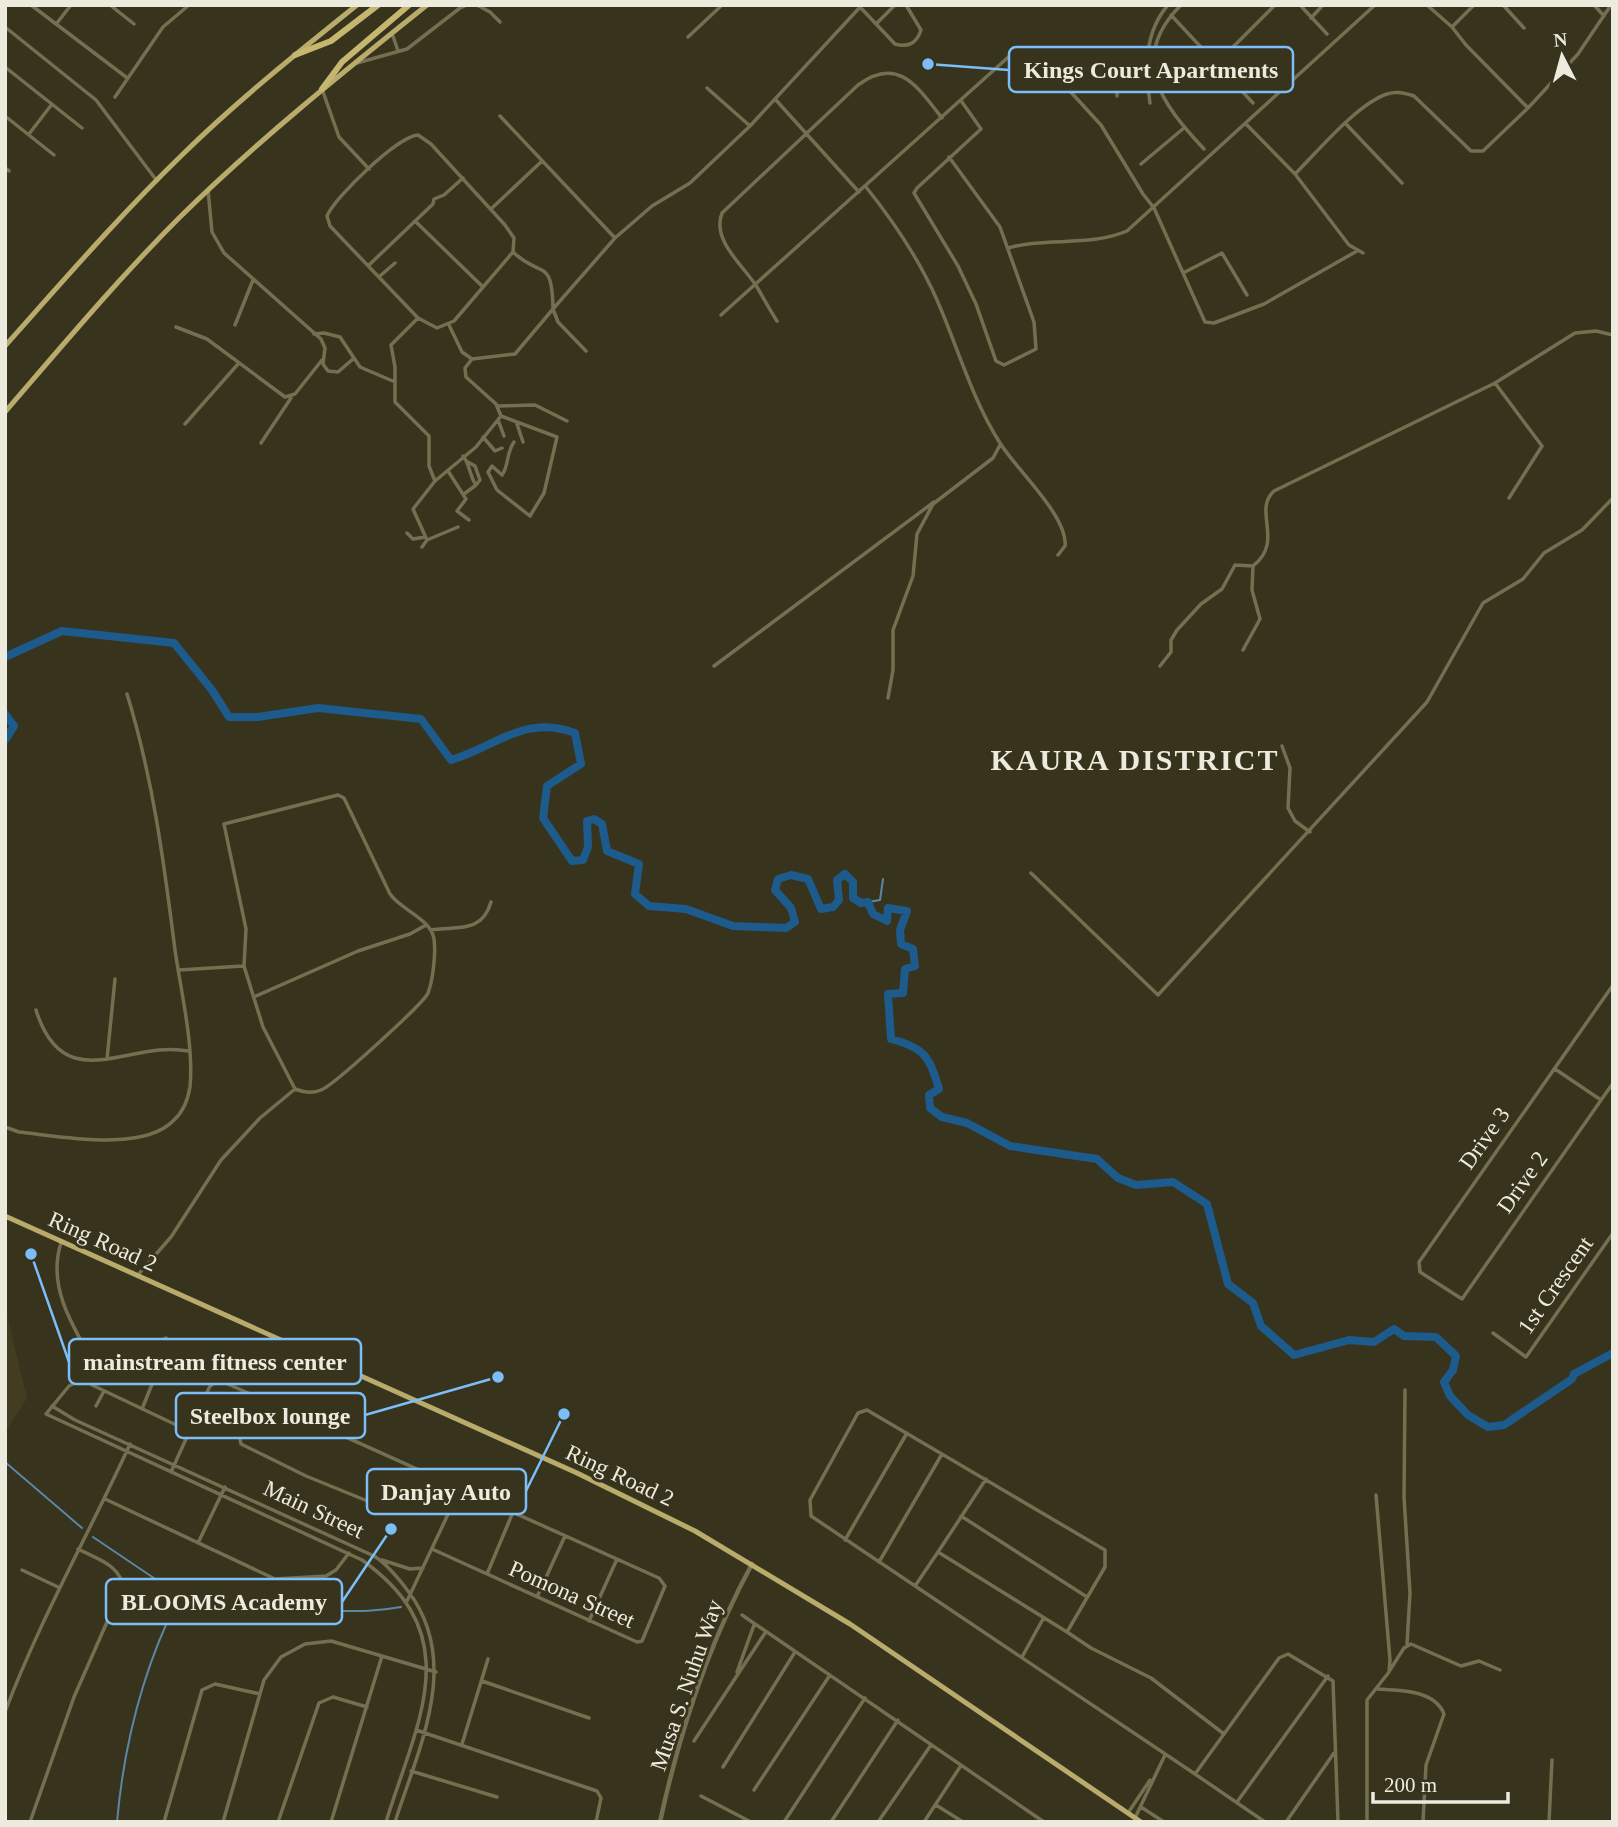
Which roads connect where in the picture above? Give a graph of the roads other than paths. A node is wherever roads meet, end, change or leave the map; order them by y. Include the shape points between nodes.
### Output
1 (32, 5) edge
2 (71, 5) edge
3 (110, 5) edge
4 (189, 5) edge
5 (357, 5) edge
6 (378, 5) edge
7 (409, 5) edge
8 (427, 5) edge
9 (467, 5) edge
10 (477, 5) edge
11 (722, 5) edge
12 (895, 5) edge
13 (906, 5) edge
14 (1168, 5) edge
15 (1181, 5) edge
16 (1275, 5) edge
17 (1300, 5) edge
18 (1323, 5) edge
19 (1375, 5) edge
20 (1427, 5) edge
21 (1474, 5) edge
22 (1503, 5) edge
23 (1594, 5) edge
24 (1611, 5) edge
25 (860, 6) edge
26 (1171, 15) junction
27 (1604, 16) junction
28 (1311, 18) junction
29 (500, 22) dead end
30 (57, 23) junction
31 (134, 24) dead end
32 (876, 24) junction
33 (5, 27) edge
34 (1452, 27) junction
35 (1524, 28) dead end
36 (392, 33) junction
37 (1327, 34) dead end
38 (688, 37) dead end
39 (398, 51) junction
40 (295, 55) junction
41 (1146, 59) junction
42 (1154, 60) junction
43 (1216, 63) junction
44 (355, 64) junction
45 (5, 67) edge
46 (126, 77) junction
47 (707, 88) dead end
48 (322, 89) junction
49 (1117, 96) dead end
50 (115, 97) dead end
51 (775, 99) junction
52 (962, 102) junction
53 (1150, 103) dead end
54 (1253, 103) dead end
55 (52, 104) junction
56 (1528, 108) junction
57 (5, 116) edge
58 (500, 116) dead end
59 (942, 118) junction
60 (1247, 124) junction
61 (1346, 124) junction
62 (750, 126) junction
63 (82, 128) dead end
64 (1184, 128) junction
65 (806, 133) junction
66 (29, 134) junction
67 (1204, 149) dead end
68 (54, 155) dead end
69 (949, 157) junction
70 (542, 161) junction
71 (1141, 164) dead end
72 (369, 169) junction
73 (1295, 174) junction
74 (463, 178) junction
75 (157, 181) junction
76 (1402, 183) dead end
77 (866, 187) junction
78 (208, 190) junction
79 (859, 192) junction
80 (1154, 208) junction
81 (491, 209) junction
82 (415, 221) junction
83 (615, 238) junction
84 (1008, 248) junction
85 (1357, 251) junction
86 (513, 252) junction
87 (1363, 253) dead end
88 (395, 263) dead end
89 (369, 265) junction
90 (1182, 273) junction
91 (380, 276) junction
92 (254, 280) junction
93 (756, 285) junction
94 (482, 286) junction
95 (1247, 295) dead end
96 (553, 309) junction
97 (720, 315) dead end
98 (418, 318) junction
99 (778, 321) dead end
100 (235, 325) dead end
101 (449, 326) junction
102 (176, 327) dead end
103 (314, 334) junction
104 (1613, 334) edge
105 (5, 346) edge
106 (586, 351) dead end
107 (323, 359) junction
108 (353, 359) junction
109 (472, 359) junction
110 (238, 364) junction
111 (395, 382) junction
112 (1495, 383) junction
113 (292, 396) junction
114 (498, 406) junction
115 (5, 412) edge
116 (500, 418) junction
117 (567, 421) dead end
118 (185, 424) dead end
119 (517, 424) junction
120 (505, 436) dead end
121 (483, 437) junction
122 (514, 442) dead end
123 (523, 442) dead end
124 (261, 443) dead end
125 (1000, 445) junction
126 (502, 448) dead end
127 (463, 456) junction
128 (448, 471) junction
129 (435, 481) junction
130 (464, 494) junction
131 (938, 498) junction
132 (1509, 498) dead end
133 (1613, 498) edge
134 (469, 520) dead end
135 (458, 527) dead end
136 (407, 533) dead end
137 (426, 538) junction
138 (422, 547) dead end
139 (1058, 555) dead end
140 (1253, 566) junction
141 (1243, 650) dead end
142 (714, 666) dead end
143 (1160, 666) dead end
144 (127, 694) dead end
145 (888, 698) dead end
146 (1282, 746) dead end
147 (1310, 832) junction
148 (1031, 873) dead end
149 (491, 902) dead end
150 (427, 925) junction
151 (431, 930) junction
152 (244, 966) junction
153 (179, 970) junction
154 (115, 979) dead end
155 (1613, 985) edge
156 (254, 998) junction
157 (36, 1010) dead end
158 (188, 1051) junction
159 (107, 1059) junction
160 (1555, 1069) junction
161 (1613, 1083) edge
162 (295, 1089) junction
163 (1601, 1100) junction
164 (5, 1127) edge
165 (5, 1216) edge
166 (1613, 1233) edge
167 (61, 1243) junction
168 (137, 1276) junction
169 (1461, 1299) joint
170 (1493, 1333) dead end
171 (166, 1338) dead end
172 (163, 1357) dead end
173 (98, 1371) junction
174 (92, 1385) dead end
175 (1405, 1390) dead end
176 (104, 1391) junction
177 (259, 1396) junction
178 (52, 1406) junction
179 (96, 1406) dead end
180 (142, 1409) junction
181 (75, 1420) junction
182 (72, 1426) junction
183 (189, 1431) junction
184 (107, 1433) junction
185 (906, 1433) junction
186 (103, 1441) junction
187 (130, 1443) junction
188 (127, 1451) junction
189 (942, 1454) junction
190 (175, 1464) junction
191 (414, 1468) junction
192 (171, 1472) junction
193 (986, 1479) junction
194 (225, 1487) junction
195 (460, 1489) junction
196 (221, 1494) junction
197 (1376, 1495) dead end
198 (105, 1499) junction
199 (513, 1512) junction
200 (961, 1516) junction
201 (565, 1536) junction
202 (845, 1540) junction
203 (198, 1543) junction
204 (78, 1549) junction
205 (432, 1549) junction
206 (938, 1552) junction
207 (349, 1553) junction
208 (379, 1559) junction
209 (617, 1559) junction
210 (879, 1562) junction
211 (752, 1564) junction
212 (423, 1568) junction
213 (22, 1570) dead end
214 (487, 1574) junction
215 (416, 1581) junction
216 (915, 1586) junction
217 (58, 1587) junction
218 (406, 1588) junction
219 (400, 1594) junction
220 (412, 1596) junction
221 (537, 1597) junction
222 (1087, 1597) junction
223 (407, 1601) junction
224 (742, 1615) dead end
225 (1044, 1619) junction
226 (589, 1621) junction
227 (754, 1625) junction
228 (1067, 1632) junction
229 (765, 1633) junction
230 (1407, 1644) junction
231 (795, 1652) junction
232 (382, 1656) junction
233 (1022, 1657) junction
234 (488, 1659) dead end
235 (427, 1670) junction
236 (1500, 1670) dead end
237 (436, 1672) junction
238 (1389, 1672) junction
239 (830, 1675) junction
240 (1328, 1676) junction
241 (482, 1681) junction
242 (734, 1681) junction
243 (1377, 1689) junction
244 (260, 1694) junction
245 (865, 1698) junction
246 (367, 1707) junction
247 (5, 1712) edge
248 (589, 1718) dead end
249 (898, 1720) junction
250 (416, 1730) junction
251 (424, 1733) junction
252 (1224, 1734) junction
253 (694, 1741) dead end
254 (462, 1744) junction
255 (931, 1745) junction
256 (1335, 1751) junction
257 (1165, 1755) junction
258 (1552, 1760) dead end
259 (960, 1766) junction
260 (723, 1767) dead end
261 (411, 1771) junction
262 (1195, 1774) junction
263 (1152, 1778) junction
264 (754, 1790) dead end
265 (701, 1796) dead end
266 (497, 1797) dead end
267 (1237, 1803) junction
268 (936, 1805) junction
269 (1141, 1807) junction
270 (1128, 1813) junction
271 (1138, 1820) edge
272 (30, 1822) edge
273 (164, 1822) edge
274 (223, 1822) edge
275 (278, 1822) edge
276 (331, 1822) edge
277 (386, 1822) edge
278 (395, 1822) edge
279 (596, 1822) edge
280 (660, 1822) edge
281 (751, 1822) edge
282 (784, 1822) edge
283 (831, 1822) edge
284 (878, 1822) edge
285 (924, 1822) edge
286 (963, 1822) edge
287 (1044, 1822) edge
288 (1164, 1822) edge
289 (1265, 1822) edge
290 (1286, 1822) edge
291 (1338, 1822) edge
292 (1367, 1822) edge
293 (1423, 1822) edge
294 (1549, 1822) edge

1 - 30 street
2 - 30 street
3 - 31 street
4 - 46 street via 163,27
5 - 40 main road
6 - 40 highway via 331,41
7 - 48 highway via 342,62
8 - 36 main road
9 - 39 street via 417,43
10 - 29 street
11 - 38 street
12 - 32 street
13 - 32 street via 921,28 911,44 895,44
14 - 41 street via 1157,19
15 - 26 street
16 - 43 street
17 - 28 street
18 - 28 street
19 - 60 street
20 - 34 street
21 - 34 street
22 - 35 street
23 - 27 street
24 - 27 street
25 - 32 street
25 - 51 street
26 - 42 street via 1160,32
26 - 43 street
27 - 56 street via 1573,60
28 - 37 street
30 - 46 street
33 - 75 street via 87,91
34 - 56 street
36 - 39 street
36 - 44 main road
39 - 44 street
40 - 75 main road
41 - 42 street
41 - 49 street via 1119,62
41 - 53 street
42 - 64 street via 1160,93
43 - 54 street
44 - 48 main road
45 - 55 street
46 - 50 street
47 - 62 street
48 - 72 street via 339,137
48 - 78 main road
51 - 62 street
51 - 65 street
52 - 59 street
52 - 69 street via 981,130
52 - 80 street via 1014,52 1030,50 1101,125
55 - 63 street
55 - 66 street
56 - 61 street via 1477,152 1423,103 1403,93 1385,95
57 - 66 street
58 - 70 street
59 - 65 street via 907,78 884,74 858,85
59 - 77 street
60 - 73 street
60 - 80 street
61 - 73 street
61 - 76 street
62 - 83 street via 690,183 652,206
64 - 67 street
64 - 71 street
65 - 79 street
65 - 93 street via 721,216 734,259
66 - 68 street
69 - 84 street via 993,214
69 - 84 street via 917,188 915,196 958,266 1000,365 1032,352 1037,342
70 - 81 street
70 - 83 street
72 - 74 street via 416,135
72 - 89 street via 336,200 327,219
73 - 85 street via 1325,217
74 - 81 street
74 - 82 street via 434,199
75 - 105 main road via 96,242
77 - 79 street
77 - 125 street via 905,239 932,289
78 - 92 street via 214,237 224,254
78 - 115 main road via 127,273
79 - 93 street
80 - 84 street via 1119,234
80 - 90 street
81 - 86 street via 514,238
82 - 89 street
82 - 94 street
83 - 96 street
85 - 87 street
85 - 90 street via 1264,304 1209,323
86 - 94 street
86 - 96 street via 547,272
88 - 91 street
89 - 91 street
90 - 95 street via 1222,253
91 - 98 street
92 - 100 street
92 - 103 street
93 - 97 street
93 - 99 street
94 - 101 street
96 - 106 street via 558,322
96 - 109 street via 515,354
98 - 101 street via 437,328
98 - 111 street via 391,345
101 - 109 street via 461,352
102 - 110 street via 207,339
103 - 107 street via 324,344
103 - 108 street via 340,337
104 - 112 street via 1575,333
107 - 108 street via 332,373
107 - 113 street
108 - 111 street via 360,367
109 - 114 street via 465,368 467,377
110 - 113 street via 279,394
110 - 118 street
111 - 129 street via 395,402 429,436 429,466
112 - 132 street via 1542,446
112 - 140 street via 1274,491 1266,506 1269,547
113 - 124 street
114 - 116 street
114 - 117 street via 535,405
116 - 119 street
116 - 120 street
116 - 121 street
119 - 122 street via 557,437 544,493 530,516 497,489 488,472 492,466 502,475 505,472 507,452
119 - 123 street
121 - 126 street via 495,451
121 - 127 street
125 - 131 street via 993,458
125 - 139 street via 1061,527 1065,542
127 - 128 street
127 - 130 street via 475,466 480,480
128 - 129 street
128 - 130 street
129 - 137 street via 413,509
130 - 134 street via 466,499 457,511
131 - 142 street
131 - 145 street via 918,534 913,576 893,630
133 - 147 street via 1582,530 1544,553 1522,579 1483,603 1427,702
135 - 137 street
136 - 137 street
137 - 138 street
140 - 141 street via 1252,590 1260,619
140 - 143 street via 1235,565 1222,589 1177,630 1171,652
144 - 153 street via 150,777
146 - 147 street via 1290,768 1288,808 1295,821
147 - 148 street via 1158,995
149 - 151 street via 486,915 469,928
150 - 151 street
150 - 152 street via 394,900 344,798 335,795 224,823 246,929
150 - 156 street
151 - 162 street via 434,943 428,995 339,1080 313,1092
152 - 153 street
152 - 156 street
153 - 158 street
154 - 159 street
155 - 160 street, Drive 3
156 - 162 street via 263,1027
157 - 159 street via 55,1049
158 - 159 street via 172,1049
158 - 164 street via 187,1101 163,1129 116,1140
160 - 163 street
160 - 169 street, Drive 3 via 1418,1265 1420,1272
161 - 163 street, Drive 2
162 - 168 street via 244,1133 171,1237
163 - 169 street, Drive 2
165 - 167 main road, Ring Road 2
166 - 170 street, 1st Crescent via 1526,1357
167 - 168 main road, Ring Road 2
167 - 173 street via 57,1264 60,1294
168 - 211 main road, Ring Road 2 via 618,1492
171 - 173 street
172 - 180 street
173 - 178 street via 69,1386
174 - 176 street
175 - 230 street
176 - 179 street
176 - 180 street
177 - 183 street, Pomona Street via 216,1380
177 - 191 street, Pomona Street
177 - 191 street via 241,1444 306,1476 391,1511
178 - 181 street, Main Street
178 - 182 street, Main Street via 46,1414
180 - 183 street
181 - 182 street
181 - 184 street, Main Street
182 - 186 street, Main Street
183 - 190 street, Pomona Street
184 - 186 street
184 - 187 street, Main Street
185 - 189 street
185 - 202 street
185 - 202 street via 867,1410 858,1413 808,1508 814,1519
186 - 188 street, Main Street
187 - 188 street
187 - 190 street, Main Street
188 - 192 street, Main Street
188 - 198 street
189 - 193 street
189 - 210 street
190 - 192 street, Pomona Street
190 - 194 street, Main Street
191 - 195 street, Pomona Street
192 - 196 street, Main Street
193 - 200 street
193 - 222 street via 1105,1550 1105,1567
194 - 196 street
194 - 208 street, Main Street
195 - 199 street, Pomona Street
195 - 205 street
196 - 203 street
196 - 207 street, Main Street
197 - 238 street
198 - 203 street
198 - 204 street
199 - 201 street, Pomona Street
199 - 214 street
200 - 206 street
200 - 222 street
201 - 209 street, Pomona Street
201 - 221 street
202 - 210 street
203 - 207 street via 281,1579 326,1576
204 - 217 street
204 - 272 street via 115,1569 122,1588 74,1697
205 - 212 street
205 - 214 street, Pomona Street
206 - 216 street
206 - 225 street
207 - 219 street, Main Street via 376,1570
208 - 212 street via 410,1569
208 - 218 street, Main Street
209 - 226 street
209 - 226 street, Pomona Street via 664,1584 642,1641 634,1642
210 - 216 street
211 - 270 main road, Ring Road 2 via 860,1630
211 - 280 street, Musa S. Nuhu Way via 713,1649
212 - 215 street
213 - 217 street
214 - 221 street, Pomona Street
215 - 218 street
215 - 220 street
216 - 233 street
217 - 247 street
218 - 219 street
218 - 220 street, Main Street
219 - 223 street, Main Street
220 - 223 street
220 - 237 street, Main Street via 431,1639
221 - 226 street, Pomona Street
222 - 228 street
223 - 235 street, Main Street via 421,1634
224 - 227 street
225 - 228 street
225 - 233 street
227 - 229 street
227 - 242 street
228 - 252 street via 1151,1678
229 - 231 street
229 - 242 street
230 - 236 street via 1461,1666 1479,1661
230 - 238 street
231 - 239 street
231 - 260 street
232 - 235 street
232 - 244 street via 341,1642 305,1644 274,1663
232 - 246 street
233 - 257 street
234 - 241 street
235 - 237 street
235 - 250 street, Main Street
237 - 251 street, Main Street
238 - 243 street
239 - 245 street
239 - 264 street
240 - 252 street via 1283,1654
240 - 256 street via 1333,1681
240 - 267 street
241 - 248 street
241 - 254 street
242 - 253 street
243 - 292 street via 1367,1700
243 - 293 street via 1412,1690 1439,1705 1444,1714 1426,1765
244 - 273 street via 221,1684 202,1690
244 - 274 street
245 - 249 street
245 - 282 street
246 - 275 street via 333,1697 319,1703
246 - 276 street
249 - 255 street
249 - 283 street
250 - 251 street
250 - 277 street, Main Street
251 - 254 street
251 - 261 street, Main Street
252 - 262 street
254 - 279 street via 597,1791 601,1798
255 - 259 street
255 - 284 street
256 - 290 street
256 - 291 street
257 - 262 street
257 - 263 street
258 - 294 street
259 - 268 street
259 - 287 street
261 - 266 street
261 - 278 street, Main Street
262 - 267 street
263 - 269 street
263 - 270 street
265 - 281 street
267 - 289 street
268 - 285 street
268 - 286 street
269 - 271 street
269 - 288 street
270 - 271 main road, Ring Road 2

